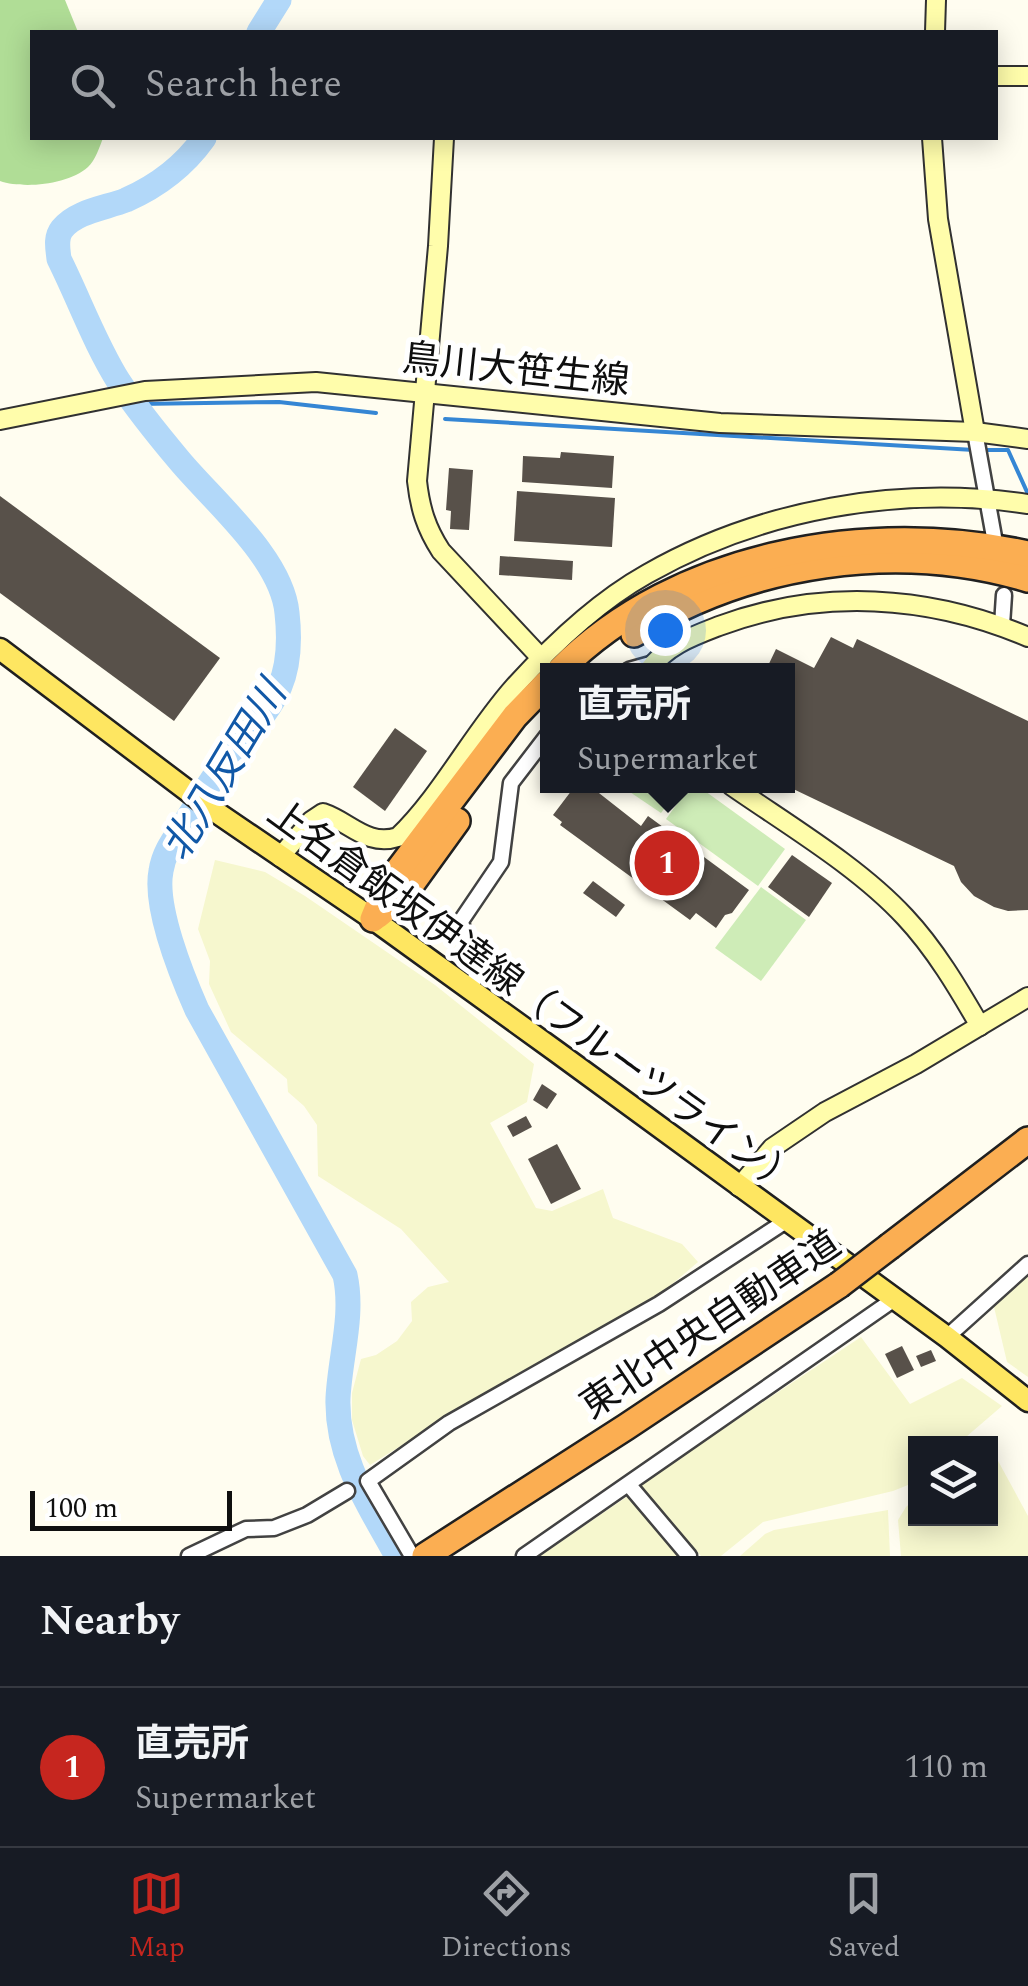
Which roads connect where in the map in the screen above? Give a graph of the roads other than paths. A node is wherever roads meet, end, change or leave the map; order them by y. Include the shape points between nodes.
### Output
1 (936, 0) edge
2 (935, 30) edge
3 (998, 76) edge
4 (1028, 76) edge
5 (444, 140) edge
6 (932, 140) edge
7 (426, 393) junction
8 (0, 420) edge
9 (975, 432) junction
10 (1028, 439) edge
11 (987, 499) junction
12 (1028, 504) edge
13 (994, 537) dead end
14 (931, 543) junction
15 (1028, 554) edge
16 (1028, 563) edge
17 (1020, 587) edge
18 (1002, 626) junction
19 (1028, 637) edge
20 (0, 649) edge
21 (542, 663) edge
22 (554, 663) edge
23 (561, 663) edge
24 (595, 663) edge
25 (656, 663) edge
26 (540, 678) edge
27 (540, 683) edge
28 (540, 714) edge
29 (540, 745) edge
30 (741, 793) edge
31 (280, 858) junction
32 (373, 919) junction
33 (469, 989) junction
34 (1028, 998) edge
35 (980, 1026) junction
36 (1028, 1137) edge
37 (739, 1187) junction
38 (786, 1221) junction
39 (1028, 1264) edge
40 (893, 1300) junction
41 (947, 1337) junction
42 (1028, 1401) edge
43 (629, 1485) junction
44 (347, 1491) dead end
45 (189, 1556) edge
46 (412, 1556) edge
47 (424, 1556) edge
48 (524, 1556) edge
49 (689, 1556) edge

1 - 2 street
3 - 4 street
5 - 7 street
6 - 9 street via 938,219
7 - 8 street, 鳥川大笹生線 via 316,382 186,387
7 - 9 street, 鳥川大笹生線 via 720,422
7 - 21 street via 417,481 428,530
9 - 10 street, 鳥川大笹生線
9 - 11 street
11 - 12 street
11 - 13 street
11 - 22 street via 886,499 738,534 643,576 574,629
14 - 15 highway
14 - 16 highway
14 - 23 highway via 823,547 720,571 656,600
17 - 18 street
17 - 24 highway via 976,566 933,561 861,562 758,578 695,600
18 - 19 street
18 - 25 street via 910,603 836,601 733,621 680,642
20 - 31 main road, 上名倉飯坂伊達線（フルーツライン）
26 - 31 street via 496,710 398,837 368,838 323,813
27 - 32 highway via 387,885
28 - 32 highway via 405,893
29 - 33 street via 511,783 501,862 462,921 464,934 486,959
30 - 35 street via 892,904 919,932
31 - 32 main road, 上名倉飯坂伊達線（フルーツライン）
32 - 33 main road, 上名倉飯坂伊達線（フルーツライン）
33 - 37 main road, 上名倉飯坂伊達線（フルーツライン）
34 - 35 street
35 - 37 street via 825,1112 772,1148
36 - 47 highway, 東北中央自動車道, bridge via 839,1284
37 - 38 main road, 上名倉飯坂伊達線（フルーツライン）
38 - 40 main road, 上名倉飯坂伊達線（フルーツライン）
38 - 46 street via 659,1304 449,1422 368,1481
39 - 41 street
40 - 41 main road, 上名倉飯坂伊達線（フルーツライン）
40 - 43 street
41 - 42 main road, 上名倉飯坂伊達線（フルーツライン）
43 - 48 street
43 - 49 street
44 - 45 street via 307,1515 274,1528 246,1529

